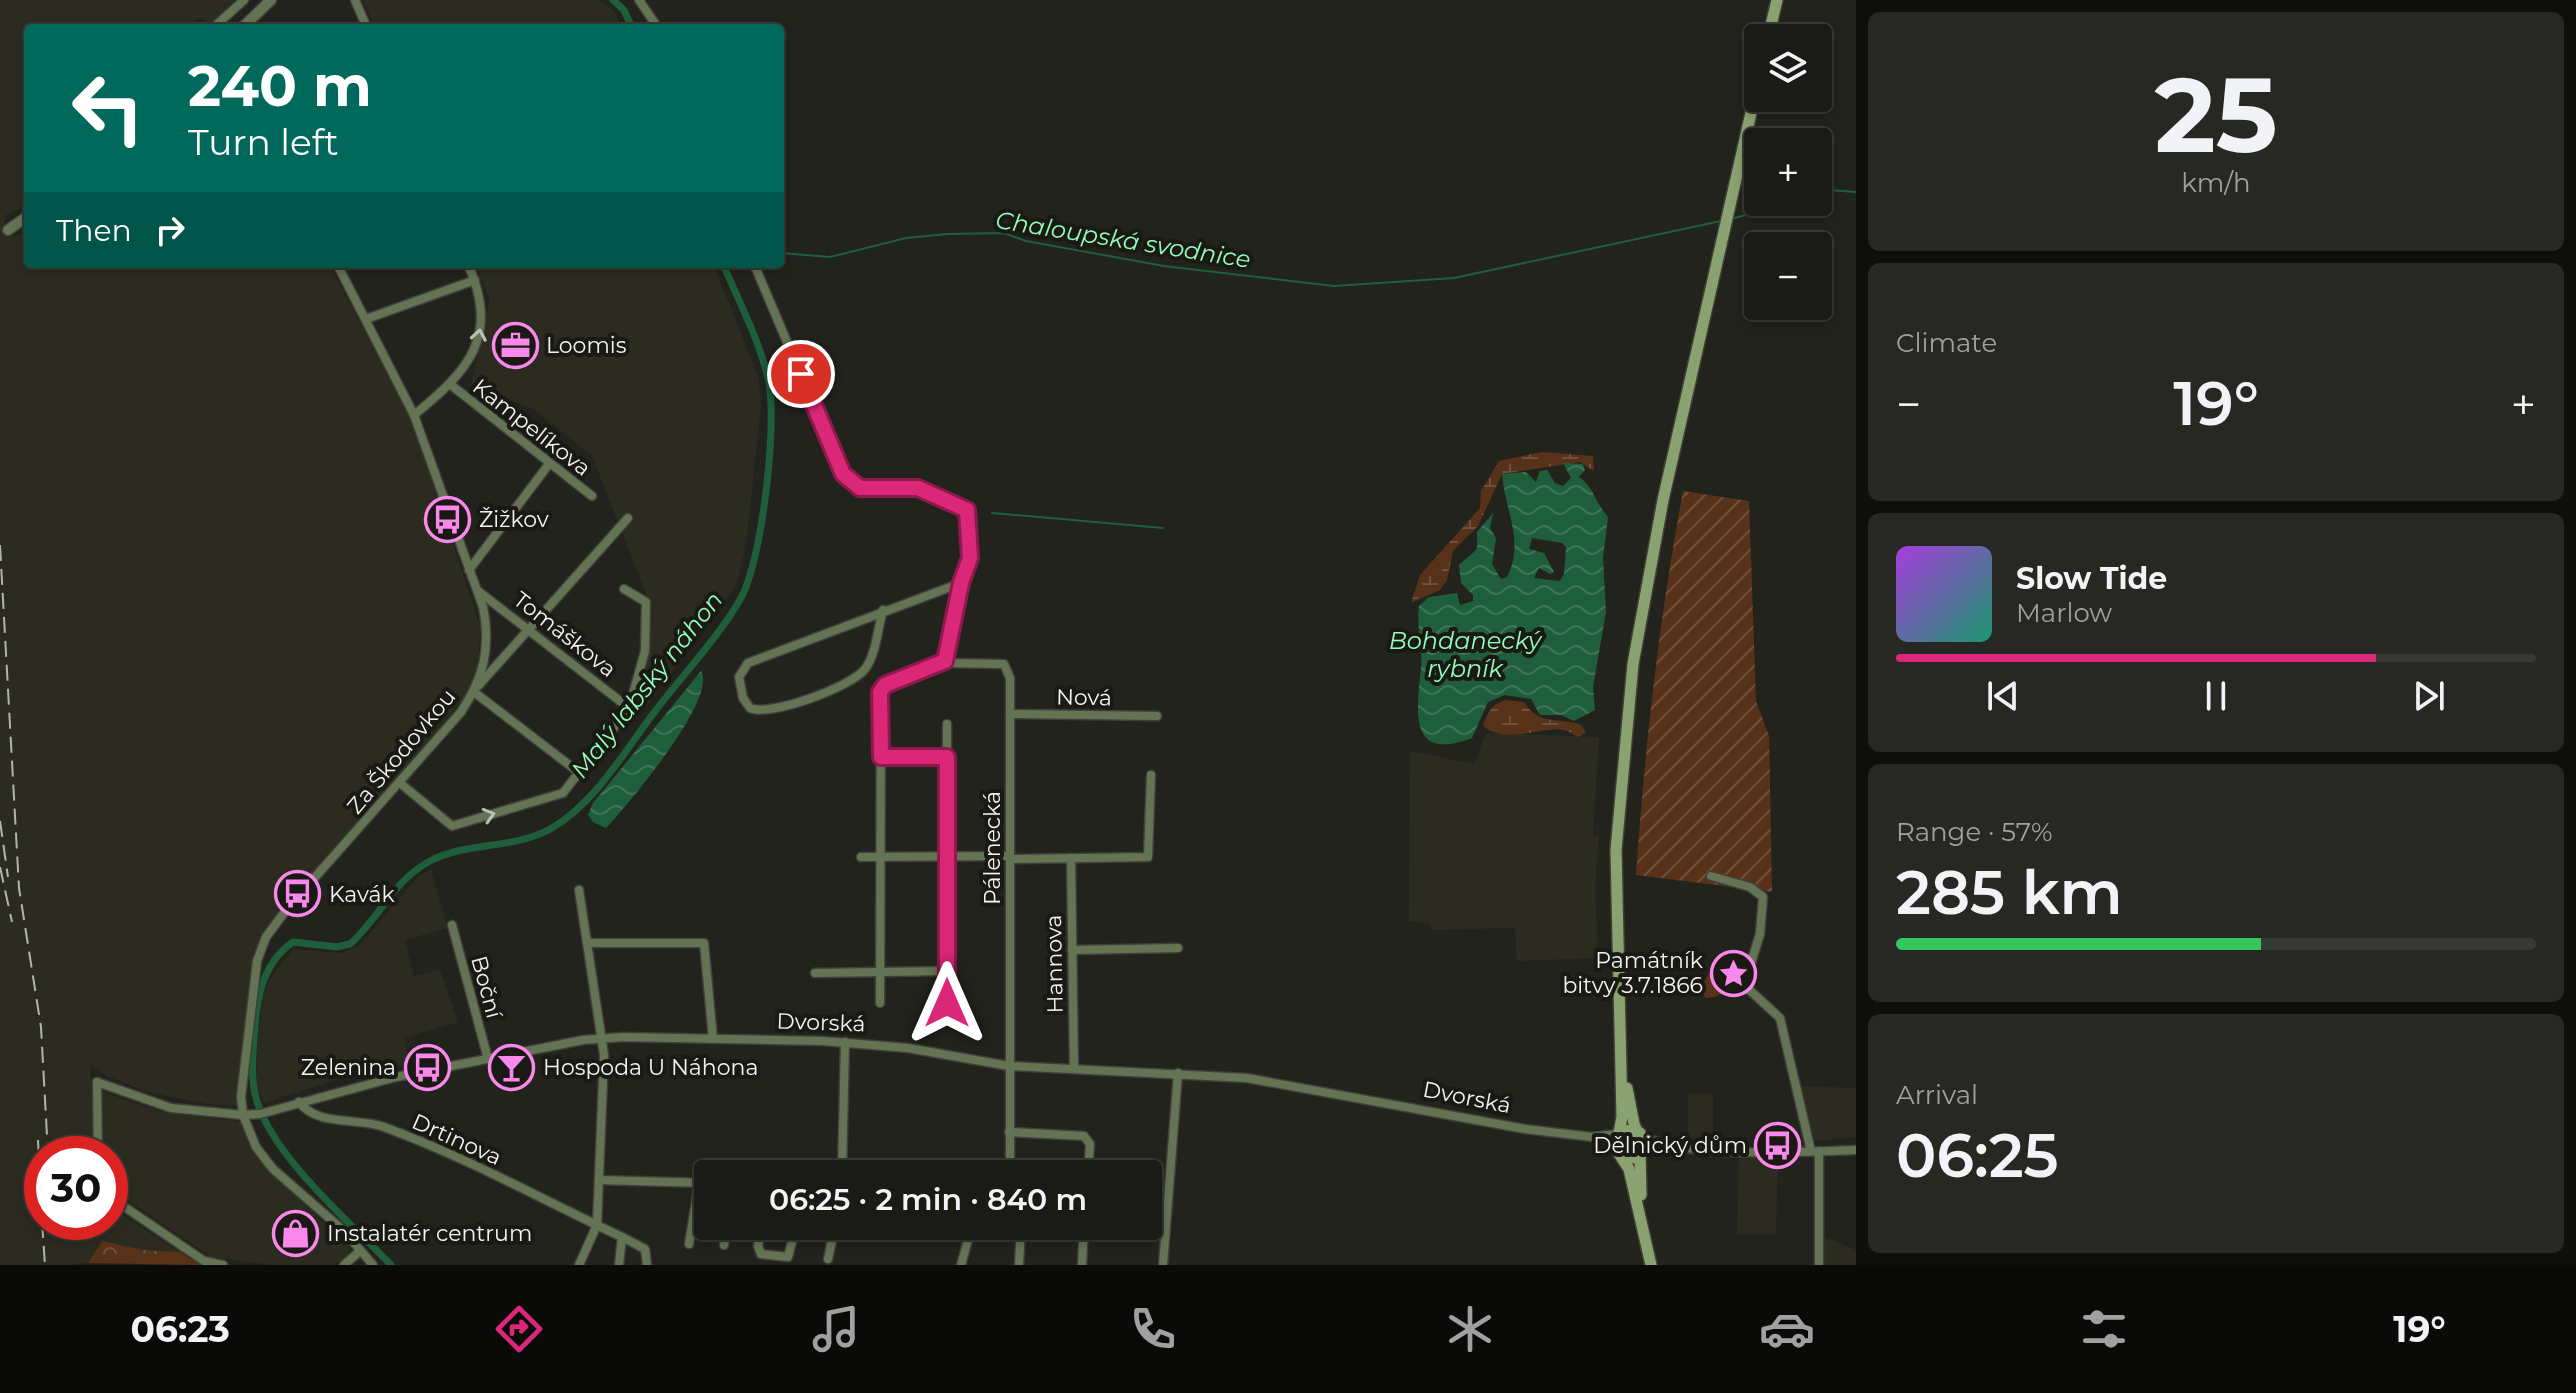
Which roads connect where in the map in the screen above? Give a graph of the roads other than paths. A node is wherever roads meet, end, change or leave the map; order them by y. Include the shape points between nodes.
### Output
1 (244, 0) edge
2 (271, 0) edge
3 (355, 0) edge
4 (639, 0) edge
5 (1777, 0) edge
6 (217, 24) edge
7 (246, 24) edge
8 (365, 24) edge
9 (655, 24) edge
10 (1771, 24) edge
11 (1751, 112) edge
12 (24, 219) edge
13 (8, 230) dead end
14 (339, 268) edge
15 (470, 268) edge
16 (756, 268) edge
17 (475, 280) junction
18 (366, 319) junction
19 (451, 385) junction
20 (414, 415) junction
21 (549, 464) junction
22 (592, 496) dead end
23 (628, 518) dead end
24 (469, 570) junction
25 (961, 583) junction
26 (624, 589) dead end
27 (476, 590) junction
28 (883, 610) junction
29 (529, 628) junction
30 (945, 661) junction
31 (476, 689) junction
32 (629, 708) junction
33 (1010, 714) junction
34 (1157, 716) dead end
35 (947, 724) dead end
36 (881, 757) junction
37 (947, 757) junction
38 (581, 774) junction
39 (1151, 775) dead end
40 (400, 783) junction
41 (861, 857) dead end
42 (880, 857) junction
43 (947, 857) junction
44 (1010, 858) junction
45 (1071, 858) junction
46 (1711, 876) dead end
47 (579, 890) dead end
48 (452, 925) dead end
49 (588, 943) junction
50 (1178, 948) dead end
51 (1072, 950) junction
52 (825, 961) dead end
53 (947, 971) junction
54 (880, 972) junction
55 (880, 1003) dead end
56 (947, 1003) dead end
57 (603, 1038) junction
58 (713, 1039) junction
59 (845, 1042) junction
60 (1620, 1048) junction
61 (488, 1059) junction
62 (1009, 1066) junction
63 (1074, 1069) junction
64 (1178, 1073) junction
65 (299, 1102) junction
66 (243, 1115) junction
67 (1009, 1132) junction
68 (1618, 1133) junction
69 (1641, 1135) junction
70 (98, 1136) edge
71 (1592, 1137) junction
72 (1667, 1145) junction
73 (1856, 1150) edge
74 (1815, 1151) junction
75 (1641, 1152) junction
76 (1618, 1153) junction
77 (842, 1160) edge
78 (1010, 1160) edge
79 (1089, 1160) edge
80 (599, 1180) junction
81 (694, 1183) edge
82 (128, 1209) edge
83 (694, 1222) edge
84 (597, 1225) junction
85 (1645, 1235) junction
86 (622, 1237) junction
87 (725, 1240) edge
88 (759, 1240) edge
89 (792, 1240) edge
90 (832, 1240) edge
91 (968, 1240) edge
92 (1020, 1240) edge
93 (1083, 1240) edge
94 (689, 1244) dead end
95 (724, 1245) dead end
96 (360, 1251) junction
97 (828, 1259) dead end
98 (223, 1265) edge
99 (344, 1265) edge
100 (373, 1265) edge
101 (579, 1265) edge
102 (619, 1265) edge
103 (647, 1265) edge
104 (961, 1265) edge
105 (1019, 1265) edge
106 (1082, 1265) edge
107 (1163, 1265) edge
108 (1651, 1265) edge
109 (1819, 1265) edge

1 - 6 street
2 - 7 street
3 - 8 street
4 - 9 street
5 - 10 main road
11 - 60 main road via 1640,619 1622,762 1616,866
12 - 13 street
14 - 18 street, Za Škodovkou
15 - 17 street, Kampelíkova
16 - 25 street via 843,474 860,488 918,488 967,510 970,558
17 - 18 street
19 -> 17 street, Kampelíkova via 476,348 482,306
18 - 20 street, Za Škodovkou
19 - 20 street, Kampelíkova
19 - 21 street, Kampelíkova
20 - 24 street, Za Škodovkou
21 - 22 street, Kampelíkova
21 - 24 street
23 - 29 street
24 - 27 street, Za Škodovkou
25 - 28 street
25 - 30 street
26 - 32 street, Tomáškova via 646,602 645,651
27 - 29 street, Tomáškova
27 - 31 street, Za Škodovkou via 488,635
28 - 28 street via 748,663 739,677 743,698 750,708 770,711 854,678 870,660
29 - 31 street
29 - 32 street, Tomáškova
30 - 33 street, Pálenecká via 1004,664 1010,678
30 - 36 street via 882,687
31 - 38 street
31 - 40 street, Za Škodovkou
32 - 38 street, Tomáškova
33 - 34 street, Nová
33 - 44 street, Pálenecká
35 - 37 street
36 - 37 street
36 - 42 street
37 - 43 street
40 -> 38 street, Tomáškova via 452,826 563,793
39 - 45 street via 1147,857
40 - 66 street, Za Škodovkou via 287,909 260,950 251,992
41 - 42 street
42 - 43 street
42 - 54 street
43 - 44 street
43 - 53 street
44 - 45 street
44 - 62 street, Pálenecká
45 - 51 street, Hannova
46 - 74 street via 1750,887 1763,897 1760,934 1744,985 1780,1018
47 - 49 street
48 - 61 street, Boční
49 - 57 street
49 - 58 street via 704,943
50 - 51 street
51 - 63 street, Hannova
52 - 54 street via 820,972
53 - 54 street
53 - 56 street
54 - 55 street
57 - 58 street, Dvorská
57 - 61 street, Dvorská
57 - 80 street
58 - 59 street, Dvorská
59 - 62 street, Dvorská
59 - 77 street
60 - 68 main road
60 - 69 main road via 1631,1113
61 - 65 street, Dvorská
62 - 63 street, Dvorská
62 - 67 street, Pálenecká
63 - 64 street, Dvorská
64 - 71 street, Dvorská via 1274,1081
64 - 107 street
65 - 66 street, Dvorská
65 - 84 street, Drtinova via 319,1116 377,1124 416,1139
66 - 70 street via 171,1108 97,1082
66 - 96 street, Za Škodovkou via 256,1147 273,1169
67 - 78 street, Pálenecká
67 - 79 street via 1084,1136 1090,1144
68 - 69 main road, Dvorská via 1627,1129
68 - 71 street, Dvorská
68 - 76 main road
69 - 72 street, Dvorská
69 - 75 main road
71 - 76 street, Dvorská
72 - 74 street, Dvorská
72 - 75 street, Dvorská
73 - 74 street, Dvorská
74 - 109 street
75 - 76 main road, Dvorská via 1633,1158
75 - 85 main road
76 - 85 main road via 1629,1169
80 - 81 street
80 - 84 street
82 - 98 street via 204,1261
83 - 94 street
84 - 86 street, Drtinova
84 - 101 street
85 - 108 main road
86 - 102 street
86 - 103 street via 645,1249
87 - 95 street
88 - 89 street via 761,1254 788,1257
90 - 97 street
91 - 104 street
92 - 105 street
93 - 106 street
96 - 99 street
96 - 100 street, Za Škodovkou

